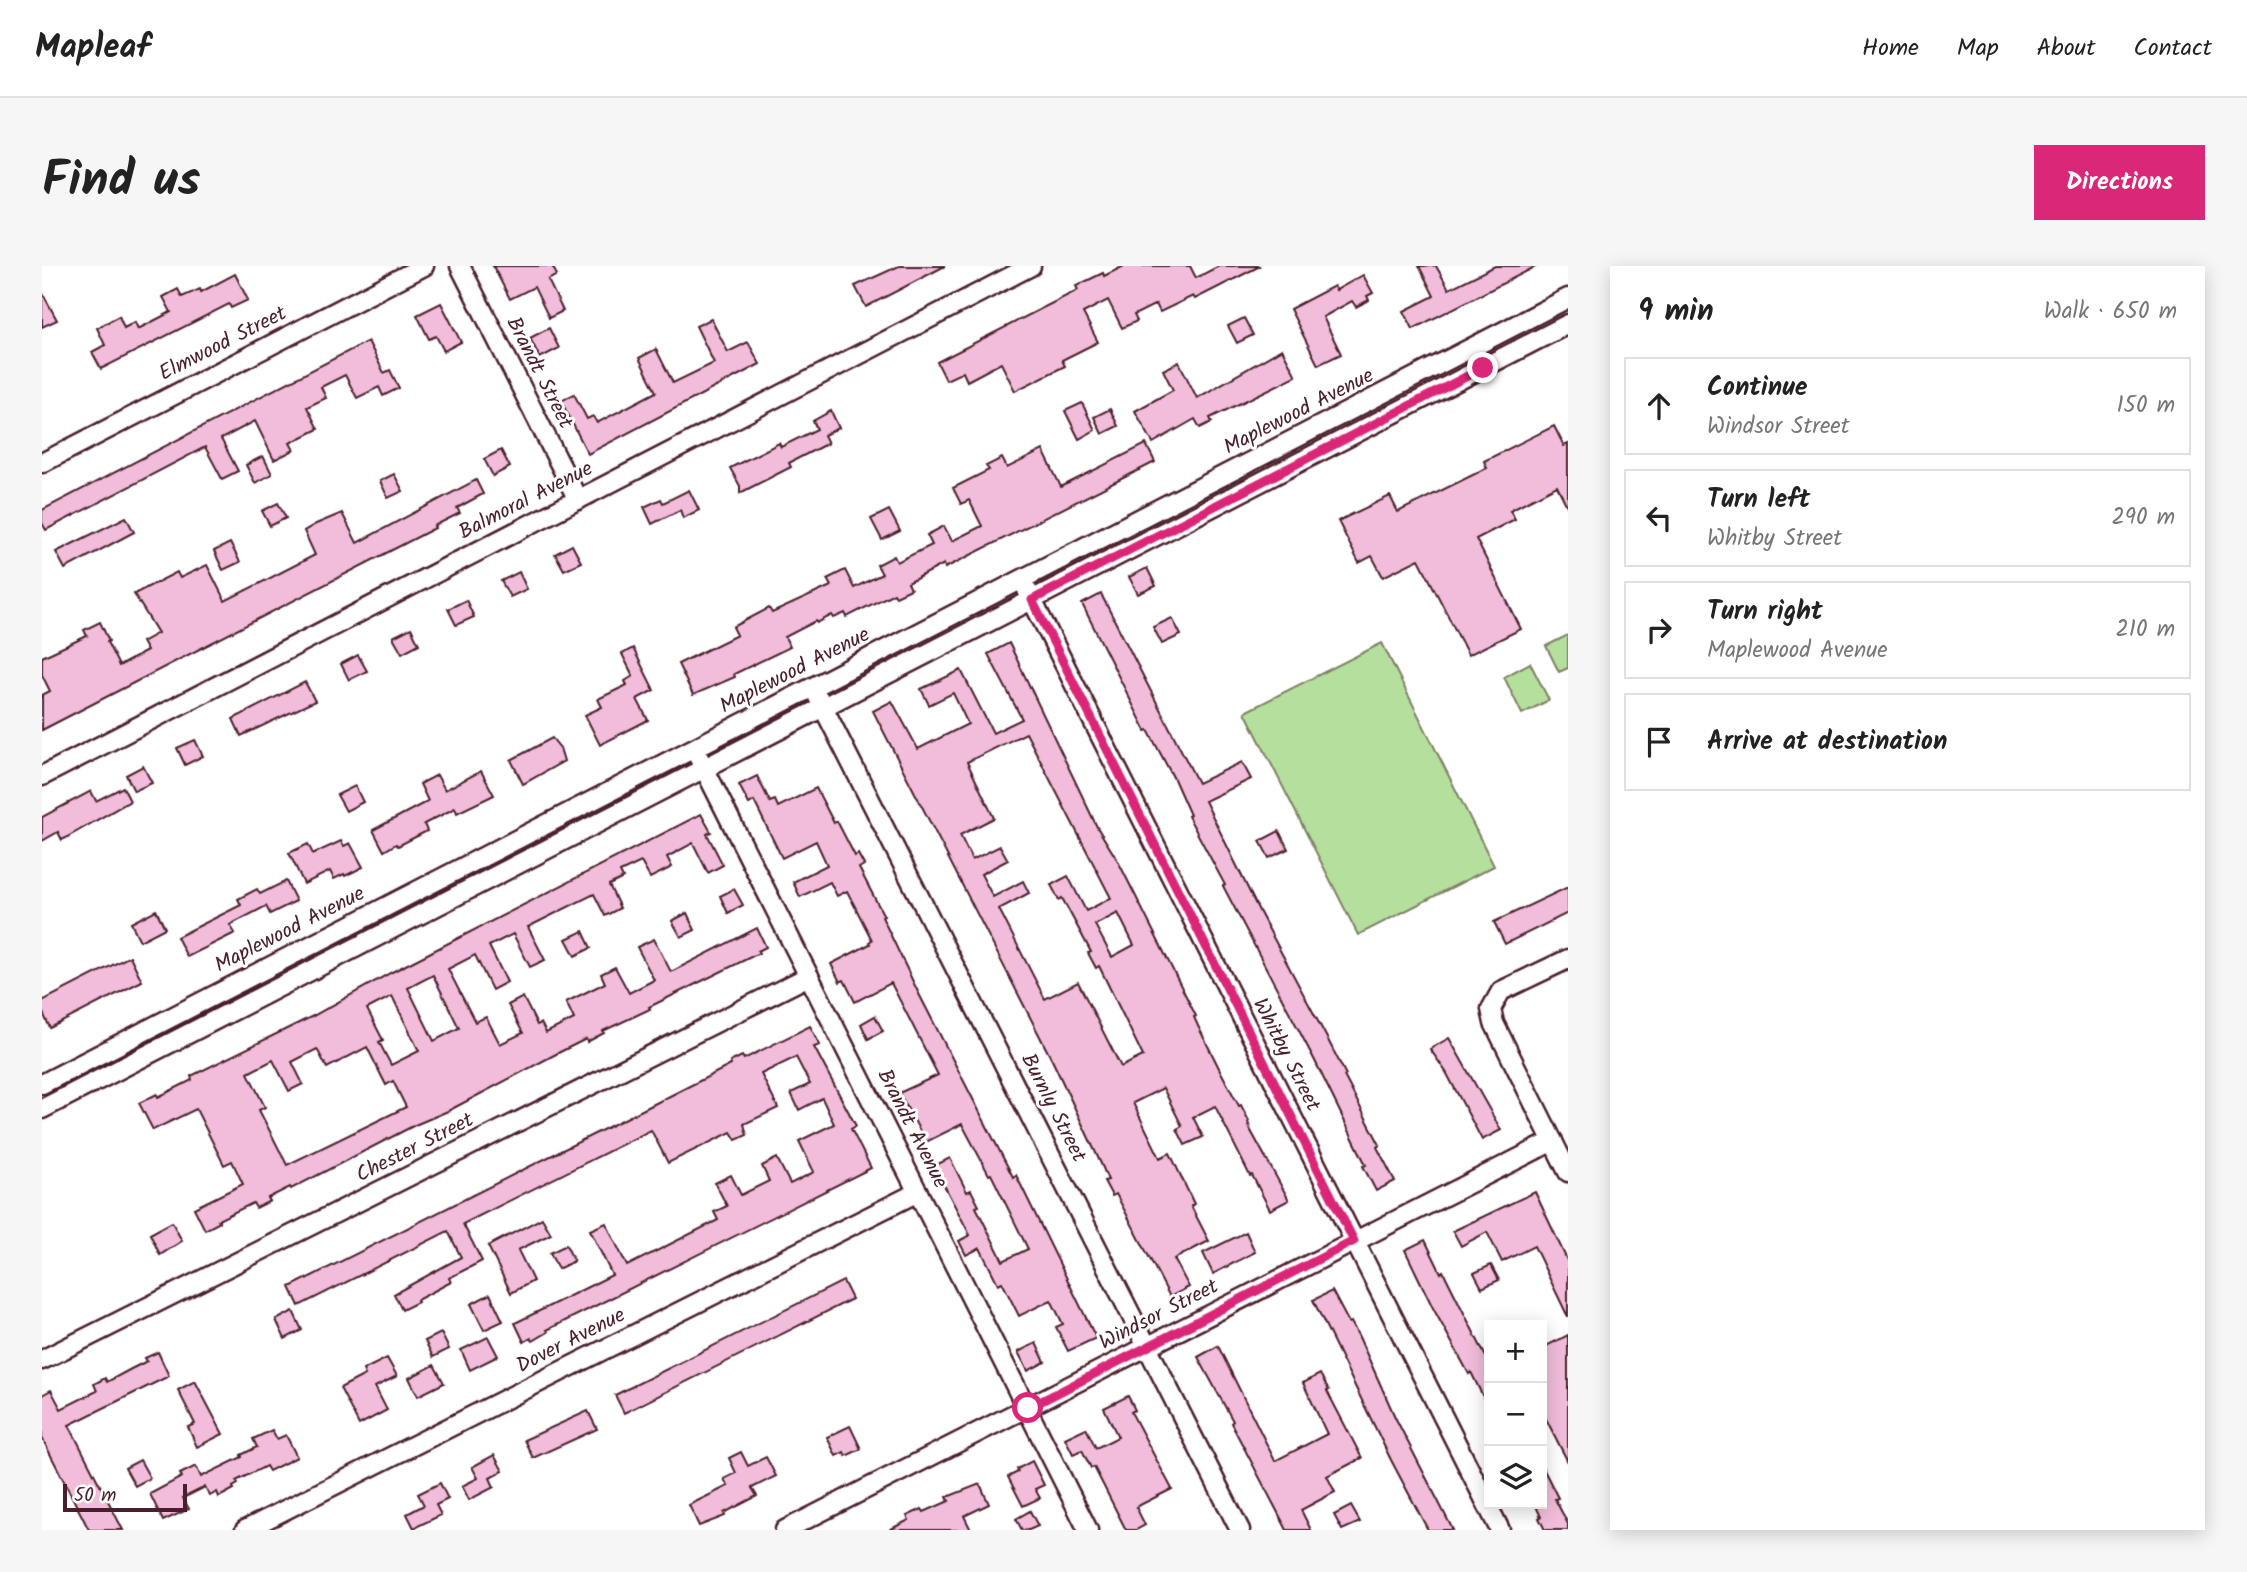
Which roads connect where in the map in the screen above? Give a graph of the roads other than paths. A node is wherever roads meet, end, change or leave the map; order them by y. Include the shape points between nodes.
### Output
1 (424, 266) edge
2 (460, 266) edge
3 (1031, 266) edge
4 (1568, 298) edge
5 (1568, 324) edge
6 (1474, 347) junction
7 (1483, 368) junction
8 (42, 463) edge
9 (578, 500) junction
10 (1022, 580) junction
11 (1032, 600) junction
12 (813, 687) junction
13 (823, 707) junction
14 (694, 748) junction
15 (705, 769) junction
16 (42, 776) edge
17 (400, 900) junction
18 (410, 920) junction
19 (1568, 959) edge
20 (809, 976) junction
21 (42, 1084) edge
22 (42, 1109) edge
23 (1553, 1141) junction
24 (1568, 1172) edge
25 (918, 1192) junction
26 (1354, 1241) junction
27 (1148, 1346) junction
28 (42, 1360) edge
29 (1028, 1408) junction
30 (245, 1530) edge
31 (785, 1530) edge
32 (1088, 1530) edge
33 (1240, 1530) edge
34 (1500, 1530) edge

1 - 8 street, Elmwood Street
2 - 9 street, Brandt Street
3 - 9 street, Balmoral Avenue
4 - 6 street, Maplewood Avenue
5 - 7 street
6 - 7 street
6 - 10 street, Maplewood Avenue
7 - 11 street
9 - 16 street, Balmoral Avenue
10 - 11 street, Whitby Street
10 - 12 street, Maplewood Avenue
11 - 13 street
11 - 26 street, Whitby Street
12 - 13 street, Burnly Street
12 - 14 street, Maplewood Avenue
13 - 15 street
13 - 27 street, Burnly Street
14 - 15 street, Brandt Avenue
14 - 17 street, Maplewood Avenue
15 - 18 street
15 - 20 street, Brandt Avenue
17 - 18 street
17 - 21 street, Maplewood Avenue
18 - 22 street
19 - 23 street via 1501,990 1491,1016
20 - 25 street, Brandt Avenue
20 - 28 street, Chester Street
23 - 24 street
23 - 26 street, Windsor Street
25 - 29 street, Brandt Avenue
25 - 30 street, Dover Avenue
26 - 27 street, Windsor Street
26 - 34 street, Whitby Street
27 - 29 street, Windsor Street
27 - 33 street, Burnly Street
29 - 31 street, Windsor Street
29 - 32 street, Brandt Avenue

